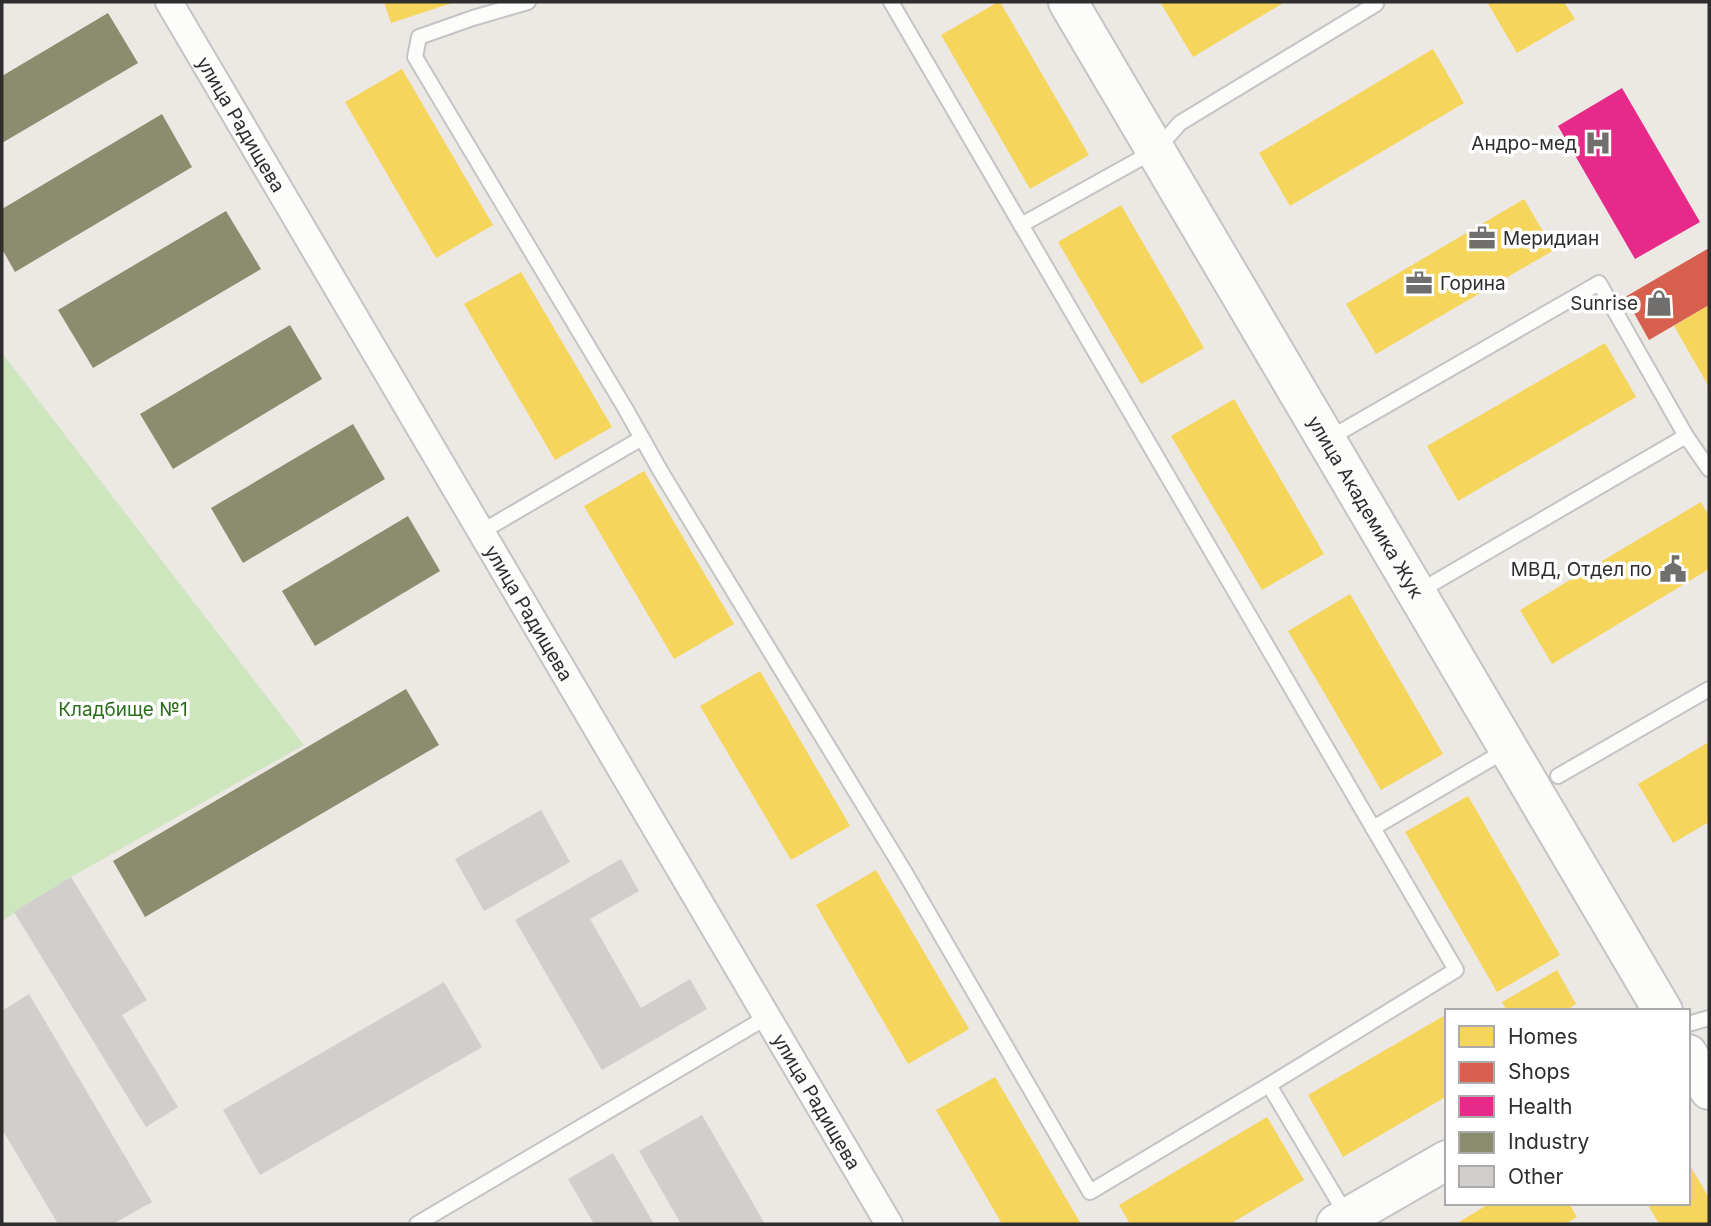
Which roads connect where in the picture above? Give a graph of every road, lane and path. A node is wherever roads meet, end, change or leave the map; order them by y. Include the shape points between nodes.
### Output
1 (169, 2) edge
2 (528, 2) edge
3 (891, 2) edge
4 (1069, 2) edge
5 (1376, 4) dead end
6 (1156, 150) junction
7 (1021, 225) junction
8 (1686, 436) junction
9 (642, 438) junction
10 (1326, 440) junction
11 (1709, 469) edge
12 (481, 532) junction
13 (1417, 593) junction
14 (1709, 689) edge
15 (1508, 749) junction
16 (1558, 776) dead end
17 (1373, 828) junction
18 (1662, 1009) edge
19 (768, 1017) junction
20 (1709, 1018) edge
21 (1690, 1023) edge
22 (1690, 1057) edge
23 (1269, 1085) junction
24 (1709, 1090) edge
25 (1445, 1161) edge
26 (1342, 1221) edge
27 (417, 1224) edge
28 (890, 1224) edge

1 - 12 street, улица Радищева
2 - 9 lane via 419,37 415,57
3 - 7 lane
4 - 6 street, улица Академика Жук
5 - 6 lane via 1180,123
6 - 7 lane
6 - 10 street, улица Академика Жук
7 - 17 lane
8 - 10 lane via 1599,283
8 - 11 lane
8 - 13 lane
9 - 12 lane
9 - 23 lane via 904,872 1090,1192
10 - 13 street, улица Академика Жук
12 - 19 street, улица Радищева
13 - 15 street, улица Академика Жук
14 - 16 lane
15 - 17 lane
15 - 18 street, улица Академика Жук
17 - 23 lane via 1456,970
19 - 27 lane
19 - 28 street, улица Радищева
20 - 21 lane
22 - 24 street
23 - 26 lane
25 - 26 street

